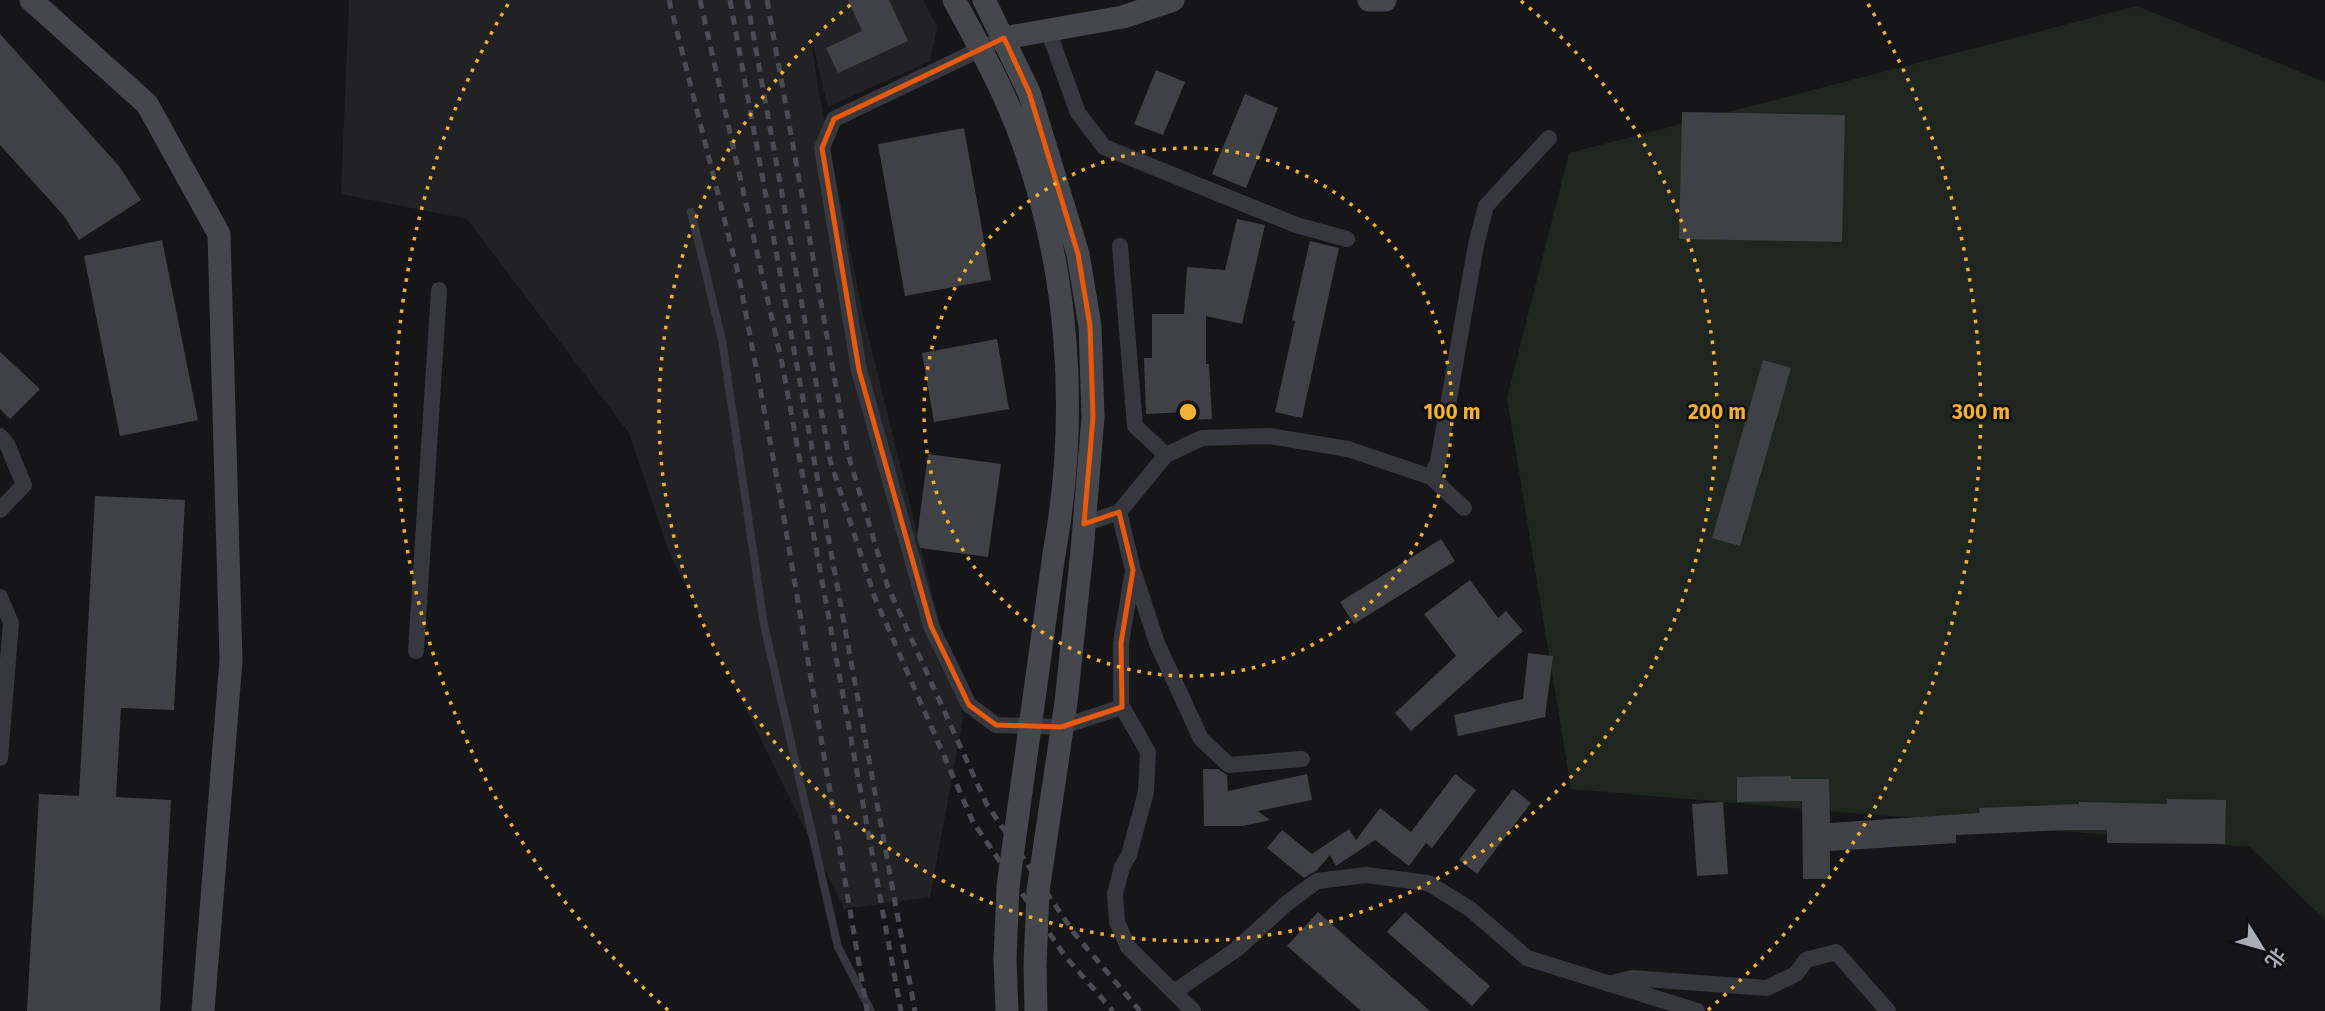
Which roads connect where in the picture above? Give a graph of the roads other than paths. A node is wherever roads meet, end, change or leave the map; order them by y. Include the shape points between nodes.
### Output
1 (31, 0) edge
2 (954, 0) edge
3 (984, 0) edge
4 (1173, 0) edge
5 (1370, 0) edge
6 (1385, 0) edge
7 (1048, 30) junction
8 (1004, 38) junction
9 (981, 49) junction
10 (1549, 138) dead end
11 (691, 212) dead end
12 (1347, 239) dead end
13 (1120, 246) dead end
14 (439, 290) dead end
15 (0, 436) edge
16 (1166, 455) junction
17 (1431, 477) junction
18 (1464, 508) dead end
19 (0, 510) edge
20 (1119, 512) junction
21 (1084, 524) junction
22 (1133, 570) junction
23 (0, 597) edge
24 (416, 651) dead end
25 (1122, 708) junction
26 (0, 758) edge
27 (1302, 759) dead end
28 (1606, 984) junction
29 (1174, 992) junction
30 (203, 1011) edge
31 (871, 1011) edge
32 (1007, 1011) edge
33 (1037, 1011) edge
34 (1193, 1011) edge
35 (1697, 1011) edge
36 (1888, 1011) edge

1 - 30 main road via 147,104 219,234 231,660
2 - 9 main road
3 - 8 main road
4 - 7 main road via 1123,17
5 - 6 main road
7 - 8 main road
7 - 12 street via 1078,113 1104,147 1296,225
8 - 9 street
8 - 21 main road via 1029,92 1063,201 1090,326 1093,417
9 - 25 street via 834,119 822,148 859,370 931,626 969,705 996,725 1062,727
9 - 32 main road, bridge via 1016,124 1042,204 1060,297 1069,422 1064,494 1008,886
10 - 17 street via 1486,206 1438,462
11 - 31 lane via 722,340 764,625 838,947
13 - 16 street via 1135,426
14 - 24 street
15 - 19 street via 24,485
16 - 17 street via 1202,438 1269,436 1348,449
16 - 20 street
17 - 18 street
20 - 21 street
20 - 22 street
21 - 33 main road, bridge via 1066,702 1038,891
22 - 25 street via 1121,643
22 - 27 street via 1157,643 1201,739 1229,765
23 - 26 street via 11,623
25 - 29 street via 1147,752 1146,792 1115,894 1117,922 1135,955
28 - 29 street via 1527,958 1470,909 1428,883 1366,875 1317,881 1237,949
28 - 35 street
28 - 36 street via 1632,978 1767,988 1796,974 1806,960 1836,952
29 - 34 street

